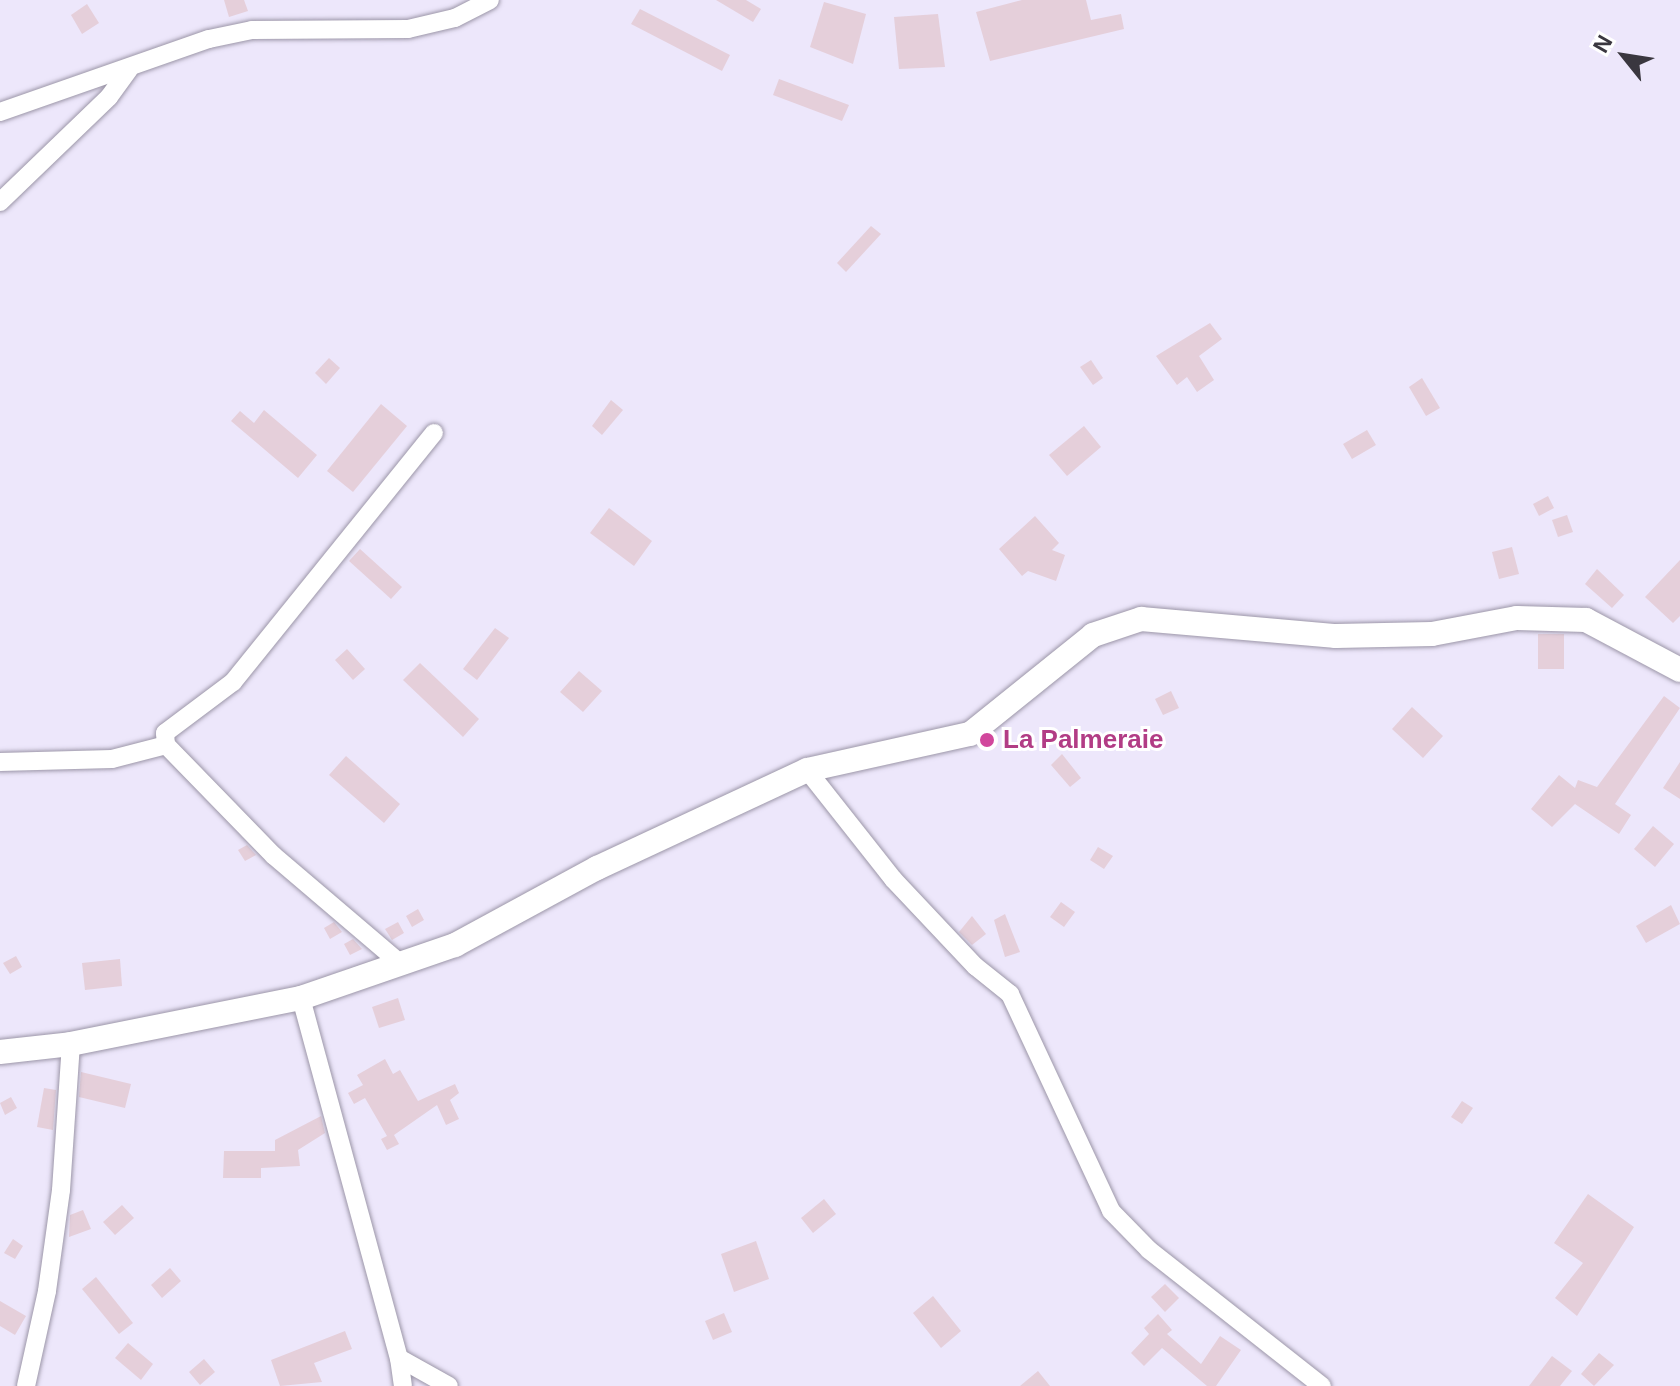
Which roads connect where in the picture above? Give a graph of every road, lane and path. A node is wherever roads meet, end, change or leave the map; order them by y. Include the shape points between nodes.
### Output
1 (490, 0) edge
2 (129, 69) junction
3 (0, 112) edge
4 (0, 202) edge
5 (434, 433) dead end
6 (1680, 670) edge
7 (166, 745) junction
8 (0, 762) edge
9 (807, 770) junction
10 (401, 964) junction
11 (301, 998) junction
12 (71, 1044) junction
13 (0, 1052) edge
14 (399, 1358) junction
15 (26, 1386) edge
16 (403, 1386) edge
17 (449, 1386) edge
18 (1322, 1386) edge

1 - 2 street via 455,18 408,29 252,30 164,53
2 - 3 street
2 - 4 street via 109,97
5 - 7 street via 233,682 165,733
6 - 9 street via 1586,620 1517,618 1432,634 1336,636 1141,619 1093,635 970,734
7 - 8 street via 112,759
7 - 10 street via 274,856
9 - 10 street via 597,868 455,945
9 - 18 street via 893,879 955,947 1010,994 1111,1211 1149,1250
10 - 11 street
11 - 12 street
11 - 14 street
12 - 13 street
12 - 15 street via 57,1219
14 - 16 street
14 - 17 street

